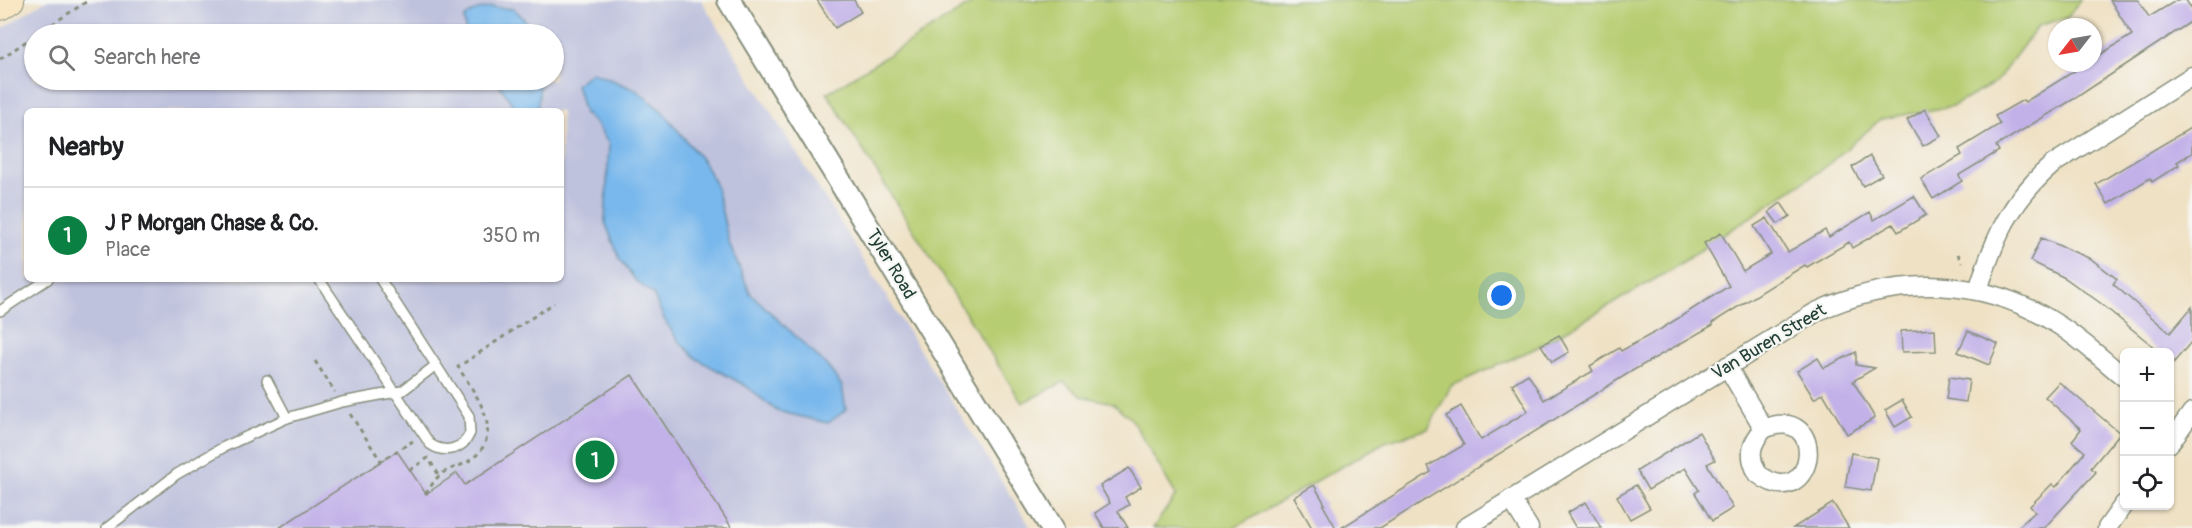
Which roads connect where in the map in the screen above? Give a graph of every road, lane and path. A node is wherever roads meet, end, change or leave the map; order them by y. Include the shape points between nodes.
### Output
1 (11, 0) edge
2 (89, 0) edge
3 (729, 0) edge
4 (0, 7) edge
5 (53, 24) edge
6 (24, 43) edge
7 (0, 59) edge
8 (2192, 76) edge
9 (1958, 254) dead end
10 (1962, 263) dead end
11 (44, 282) edge
12 (320, 282) edge
13 (382, 282) edge
14 (1978, 290) junction
15 (555, 303) dead end
16 (0, 311) edge
17 (315, 361) dead end
18 (436, 365) junction
19 (1727, 366) junction
20 (2120, 374) edge
21 (267, 380) dead end
22 (336, 392) dead end
23 (393, 393) junction
24 (349, 413) dead end
25 (287, 418) junction
26 (2184, 421) edge
27 (1764, 429) dead end
28 (2174, 436) edge
29 (417, 445) dead end
30 (421, 451) dead end
31 (428, 458) junction
32 (410, 470) dead end
33 (439, 475) junction
34 (426, 494) dead end
35 (1511, 499) junction
36 (2120, 510) edge
37 (107, 528) edge
38 (1052, 528) edge
39 (1465, 528) edge
40 (1529, 528) edge
41 (2107, 528) edge

1 - 4 main road
2 - 5 path
3 - 38 street, Tyler Road
6 - 7 path
8 - 14 street via 2053,164 2032,183 2007,215
9 - 10 path
11 - 16 lane
12 - 23 lane
13 - 18 lane
14 - 19 street, Van Buren Street via 1921,285 1857,295 1816,312
14 - 20 street, Van Buren Street via 2043,315
15 - 33 path via 458,367 485,409 488,426 478,453
17 - 22 path
18 - 23 lane via 413,385
18 - 23 lane via 471,423 468,438 460,446 443,450 430,444
19 - 27 street
19 - 35 street, Van Buren Street
21 - 25 lane
23 - 25 lane
24 - 29 path via 381,461 412,440
25 - 37 lane via 177,474
26 - 28 street
30 - 31 path
31 - 32 path
31 - 33 path
33 - 34 path
35 - 39 street, Van Buren Street
35 - 40 street
36 - 41 street

